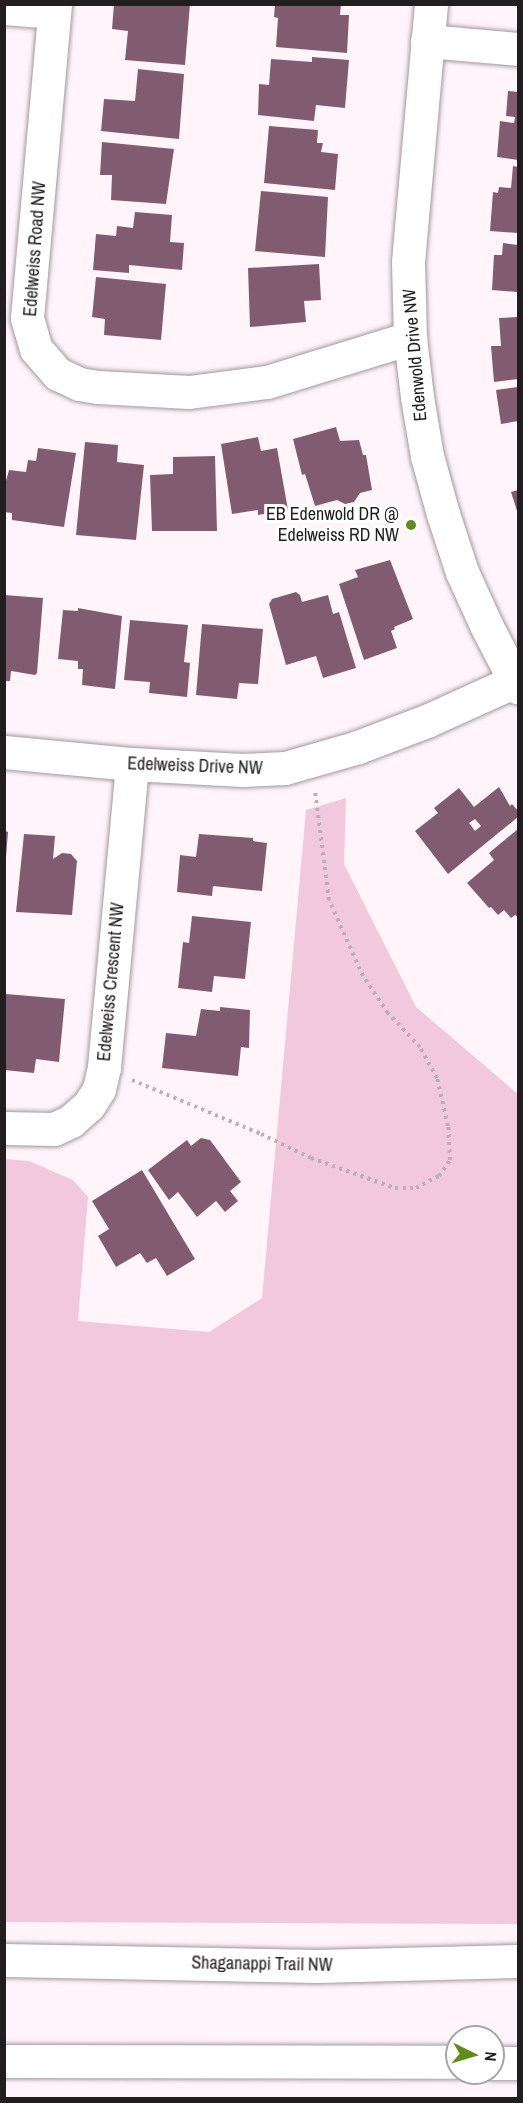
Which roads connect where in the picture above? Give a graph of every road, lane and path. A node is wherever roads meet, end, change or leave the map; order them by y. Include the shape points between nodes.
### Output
1 (430, 4) edge
2 (4, 8) edge
3 (54, 8) edge
4 (427, 41) junction
5 (519, 49) edge
6 (410, 338) junction
7 (517, 684) edge
8 (4, 752) edge
9 (312, 760) junction
10 (132, 764) junction
11 (104, 1067) junction
12 (4, 1128) edge
13 (4, 1960) edge
14 (519, 1961) edge
15 (4, 2061) edge
16 (445, 2062) edge

1 - 4 street, Edenwold Drive NW
2 - 3 street
3 - 6 street, Edelweiss Road NW via 27,318 36,349 58,374 79,384 98,387 189,392 267,382
4 - 5 street
4 - 6 street, Edenwold Drive NW via 408,262
6 - 7 street, Edenwold Drive NW via 427,456 443,514 462,572
7 - 9 street, Edelweiss Drive NW via 358,747
8 - 10 street, Edelweiss Drive NW
9 - 10 street, Edelweiss Drive NW via 285,768 242,770
9 - 11 path via 330,900 363,976 388,1013 420,1047 437,1078 448,1126 450,1160 439,1176 416,1188 395,1188 311,1158
10 - 11 street, Edelweiss Crescent NW
11 - 12 street, Edelweiss Crescent NW via 99,1089 89,1105 71,1121 54,1129
13 - 14 street, Shaganappi Trail NW via 317,1966
15 - 16 street

